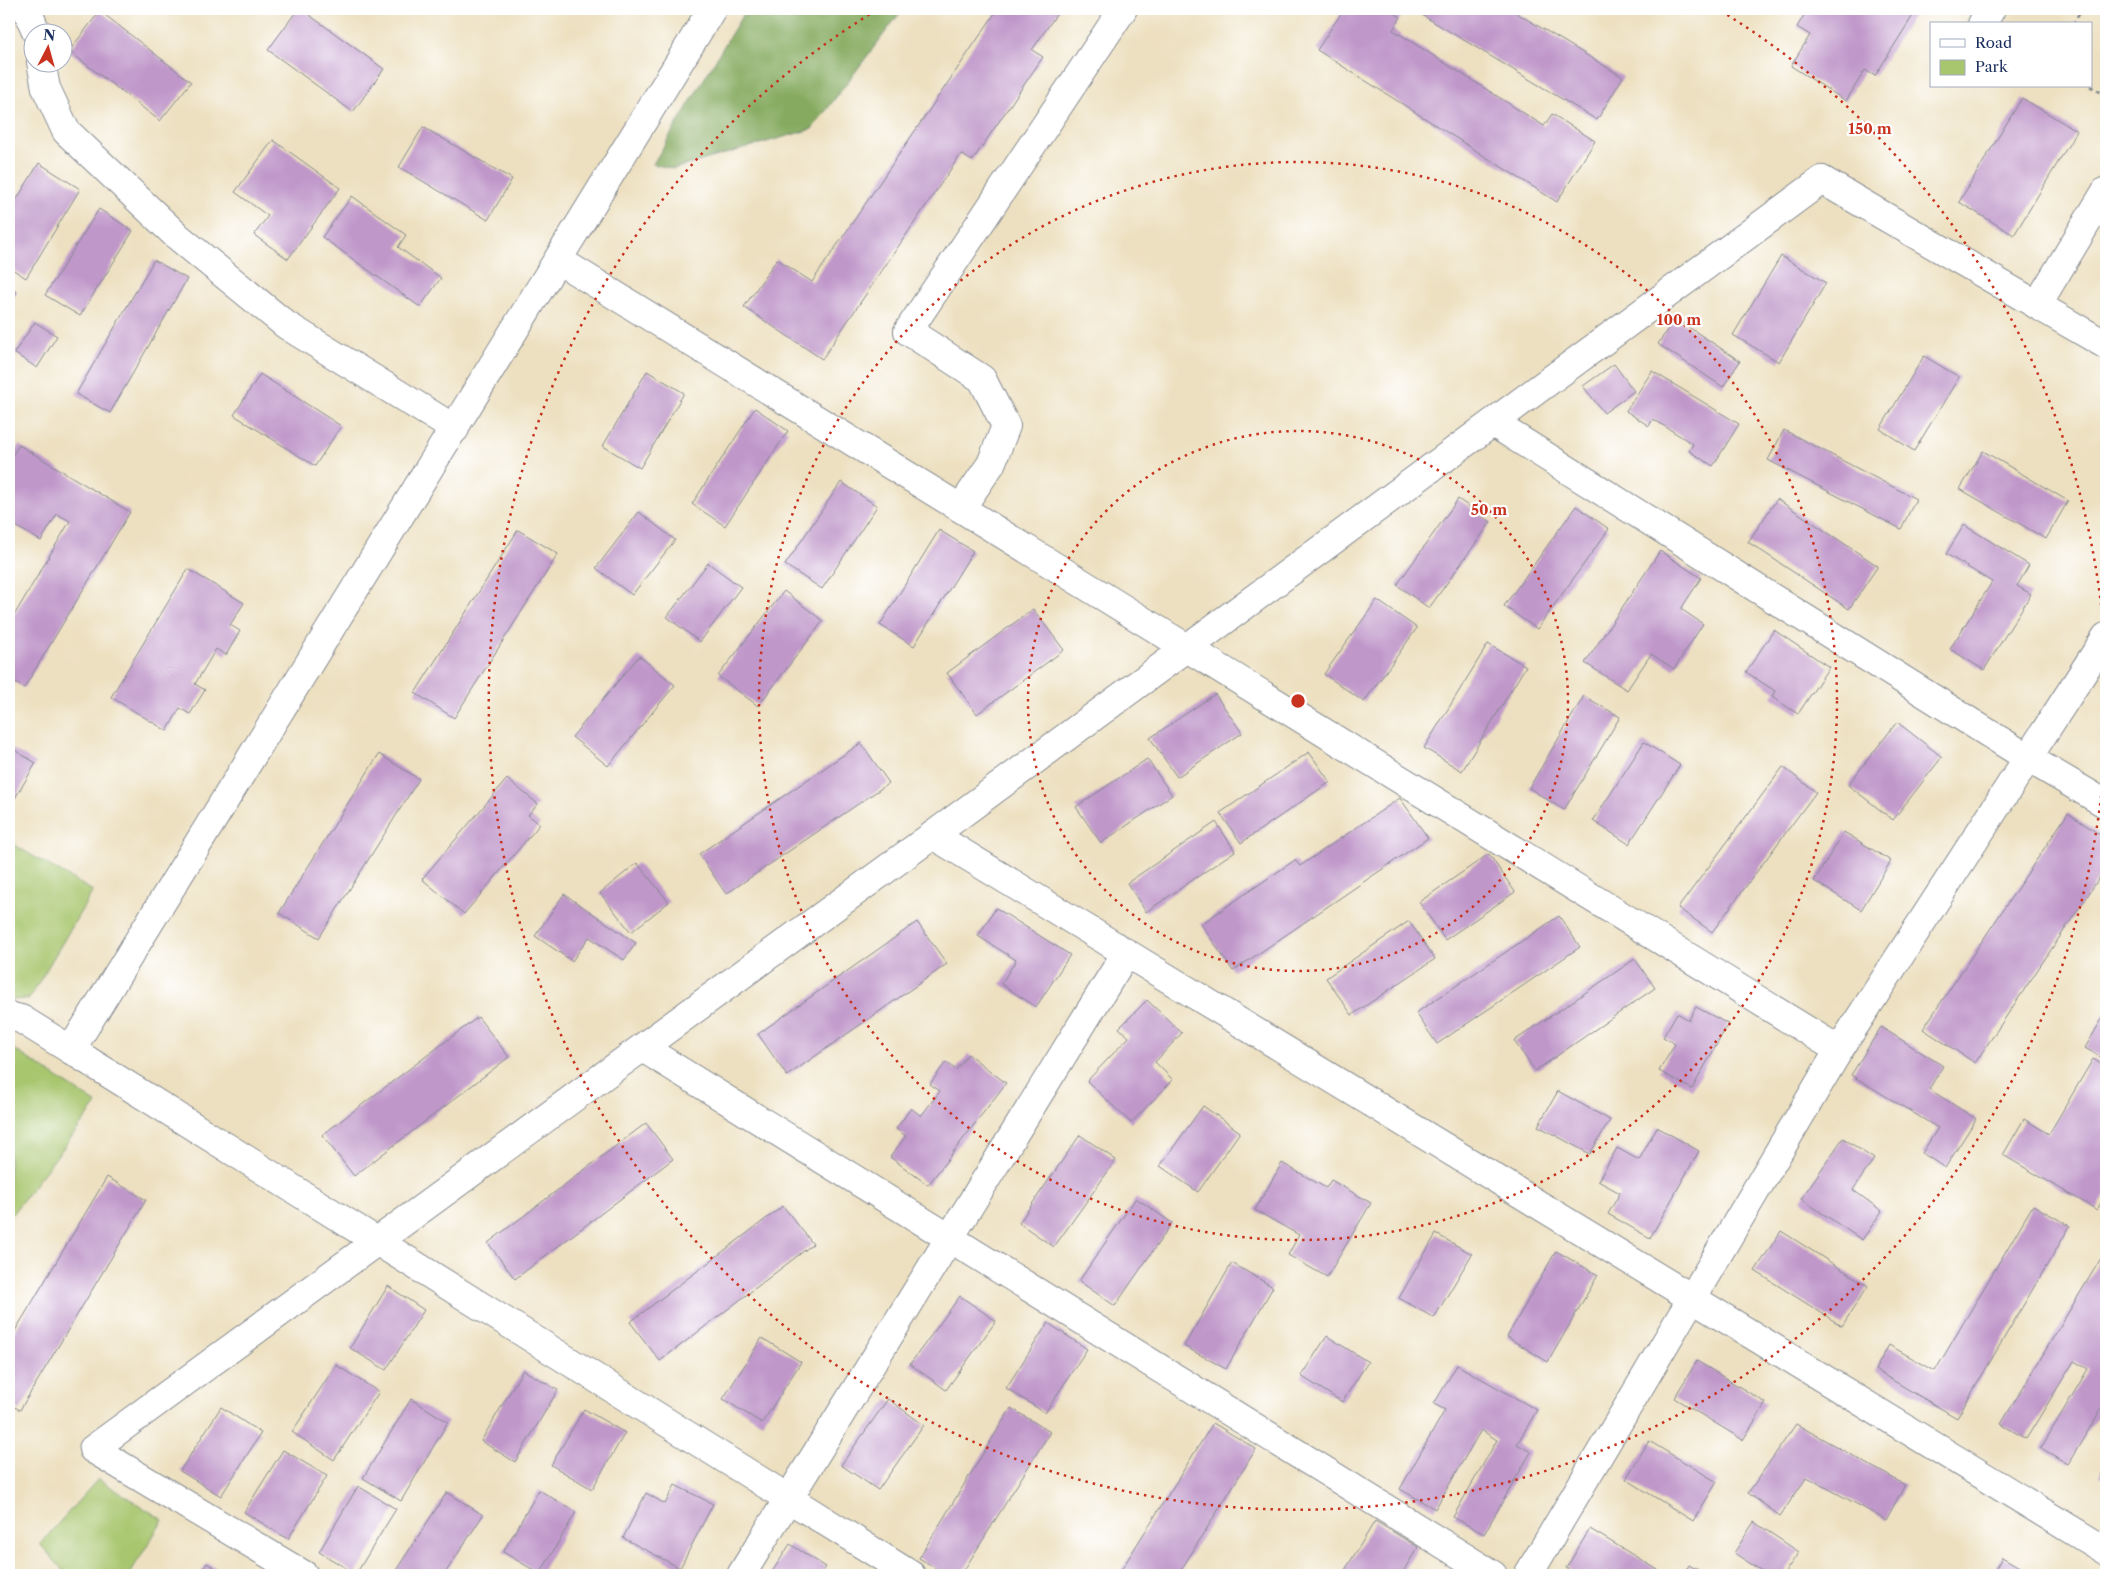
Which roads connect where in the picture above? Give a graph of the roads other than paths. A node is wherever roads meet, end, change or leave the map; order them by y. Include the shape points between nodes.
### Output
1 (27, 9) edge
2 (712, 9) edge
3 (1123, 9) edge
4 (1991, 9) edge
5 (32, 22) edge
6 (1983, 22) edge
7 (43, 72) edge
8 (2106, 191) edge
9 (558, 260) junction
10 (2037, 305) junction
11 (2106, 345) edge
12 (1493, 423) junction
13 (455, 429) junction
14 (961, 508) junction
15 (2106, 637) edge
16 (1187, 648) junction
17 (2028, 758) junction
18 (2106, 804) edge
19 (933, 835) junction
20 (1126, 953) junction
21 (9, 1016) edge
22 (643, 1048) junction
23 (71, 1050) junction
24 (1839, 1050) junction
25 (950, 1238) junction
26 (378, 1242) junction
27 (1692, 1298) junction
28 (788, 1498) junction
29 (2106, 1551) edge
30 (304, 1575) edge
31 (741, 1575) edge
32 (911, 1575) edge
33 (1493, 1575) edge
34 (1528, 1575) edge

1 - 5 street
2 - 9 street
3 - 14 street via 908,331 982,379 1006,426 991,464
4 - 6 street
7 - 13 street via 46,88 66,130 177,236 286,325
8 - 10 street
9 - 13 street
9 - 14 street
10 - 11 street
10 - 12 street via 1822,180
12 - 16 street
12 - 17 street
13 - 23 street
14 - 16 street
15 - 17 street
16 - 19 street
16 - 24 street
17 - 18 street
17 - 24 street
19 - 20 street
19 - 22 street
20 - 25 street
20 - 27 street
21 - 23 street via 21,1019
22 - 25 street
22 - 26 street
23 - 26 street
24 - 27 street
25 - 28 street
25 - 33 street
26 - 28 street
26 - 30 street via 93,1449
27 - 29 street
27 - 34 street
28 - 31 street
28 - 32 street

